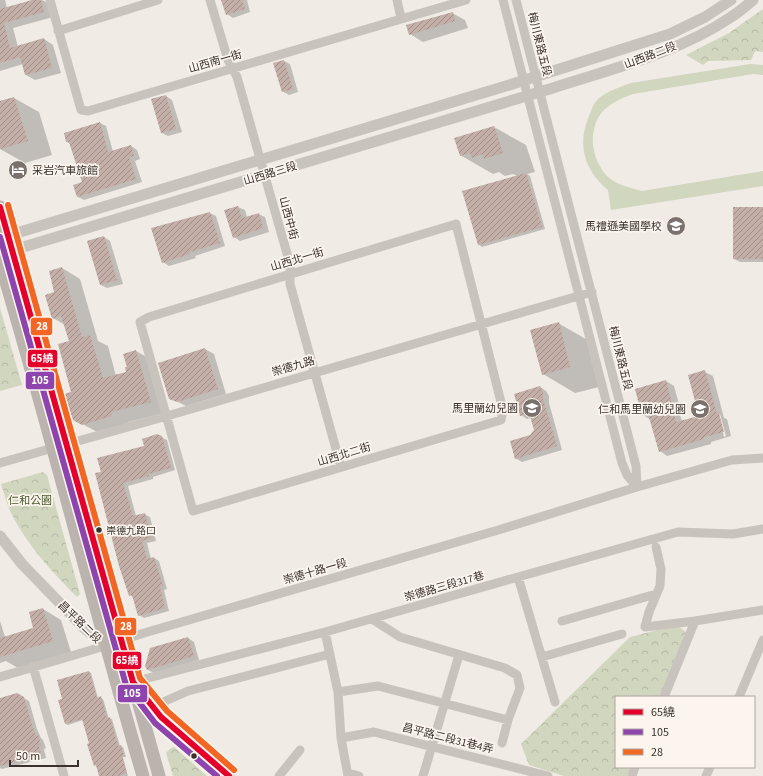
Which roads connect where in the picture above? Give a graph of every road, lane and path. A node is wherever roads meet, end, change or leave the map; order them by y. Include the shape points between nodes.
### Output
1 (50, 0) edge
2 (158, 0) edge
3 (210, 0) edge
4 (397, 0) edge
5 (466, 0) edge
6 (503, 0) edge
7 (516, 0) edge
8 (731, 0) edge
9 (753, 0) edge
10 (401, 18) junction
11 (58, 31) junction
12 (232, 68) junction
13 (536, 77) junction
14 (524, 81) junction
15 (540, 92) junction
16 (528, 96) junction
17 (260, 160) junction
18 (264, 175) junction
19 (0, 207) edge
20 (4, 237) edge
21 (6, 252) edge
22 (0, 262) edge
23 (291, 274) junction
24 (592, 292) junction
25 (580, 296) junction
26 (482, 324) junction
27 (314, 372) junction
28 (166, 416) junction
29 (66, 443) junction
30 (52, 447) junction
31 (763, 458) edge
32 (0, 463) edge
33 (341, 467) junction
34 (637, 487) junction
35 (763, 529) edge
36 (0, 536) edge
37 (656, 547) dead end
38 (518, 577) junction
39 (656, 594) junction
40 (763, 610) edge
41 (372, 619) junction
42 (562, 621) dead end
43 (695, 621) junction
44 (325, 632) junction
45 (622, 634) dead end
46 (121, 640) junction
47 (763, 640) edge
48 (105, 646) junction
49 (330, 654) junction
50 (459, 655) junction
51 (542, 657) junction
52 (33, 666) junction
53 (0, 677) edge
54 (133, 682) junction
55 (338, 692) junction
56 (664, 696) edge
57 (739, 696) edge
58 (555, 702) dead end
59 (445, 704) junction
60 (152, 707) junction
61 (508, 720) junction
62 (341, 738) junction
63 (502, 744) dead end
64 (432, 747) junction
65 (300, 750) dead end
66 (348, 774) edge
67 (64, 776) edge
68 (143, 776) edge
69 (159, 776) edge
70 (229, 776) edge
71 (279, 776) edge
72 (359, 776) edge
73 (423, 776) edge
74 (548, 776) edge

1 - 11 street, 山西南一街
2 - 11 street
3 - 12 street, 山西中街
4 - 10 street
5 - 10 street, 山西南一街
6 - 14 street
7 - 13 street, 梅川東路五段
8 - 13 street, 山西路二段 via 705,17 670,34
9 - 15 street, 山西路二段 via 731,17 688,41 642,59
10 - 12 street, 山西南一街
11 - 12 street, 山西南一街 via 81,110 88,111
12 - 17 street, 山西中街 via 237,77
13 - 14 street, 山西路三段
13 - 15 street, 梅川東路五段
14 - 16 street
14 - 17 street, 山西路三段
15 - 16 street, 山西路三段
15 - 24 street, 梅川東路五段
16 - 18 street, 山西路三段
16 - 25 street
17 - 18 street, 山西中街
17 - 20 street, 山西路三段
18 - 21 street, 山西路三段
18 - 23 street, 山西中街
19 - 20 main road
20 - 21 main road
21 - 29 main road
22 - 30 main road
23 - 26 street, 山西北一街 via 456,224
23 - 27 street, 山西中街 via 290,284
23 - 28 street, 山西北一街 via 149,317 140,322
24 - 25 street, 崇德九路
24 - 34 street, 梅川東路五段 via 636,466
25 - 26 street, 崇德九路
25 - 34 street via 624,470
26 - 27 street, 崇德九路
26 - 33 street, 山西北二街 via 503,410 501,420
27 - 28 street, 崇德九路
27 - 33 street, 山西中街
28 - 29 street, 崇德九路
28 - 33 street, 山西北二街 via 193,511
29 - 30 street, 崇德九路
29 - 46 main road
30 - 32 street, 崇德九路
30 - 48 main road
31 - 34 street, 崇德十路一段 via 732,460
34 - 46 street, 崇德十路一段
35 - 38 street, 崇德路三段317巷 via 733,534 678,532
36 - 48 street, 昌平路二段 via 22,564
37 - 39 street via 661,569 660,586
38 - 41 street, 崇德路三段317巷
38 - 51 street
39 - 42 street
39 - 43 street via 645,626
40 - 43 street
41 - 44 street, 崇德路三段317巷
41 - 50 street via 400,637
43 - 56 street
44 - 49 street
44 - 54 street, 崇德路三段317巷
45 - 51 street
46 - 48 street, 崇德十路一段
46 - 54 main road
47 - 57 street
48 - 52 street, 崇德十路一段
48 - 54 street, 昌平路二段
48 - 68 main road
49 - 55 street
49 - 60 street via 188,691
50 - 59 street
50 - 61 street via 505,668 517,675 520,688
51 - 58 street
52 - 53 street, 崇德十路一段
52 - 67 street
54 - 60 street, 昌平路二段
54 - 69 main road
55 - 59 street via 378,686
55 - 62 street
59 - 61 street
59 - 64 street
60 - 70 street, 昌平路二段
61 - 63 street
62 - 64 street, 昌平路二段31巷4弄 via 374,732
62 - 66 street
64 - 73 street
64 - 74 street, 昌平路二段31巷4弄
65 - 71 street
66 - 72 street

